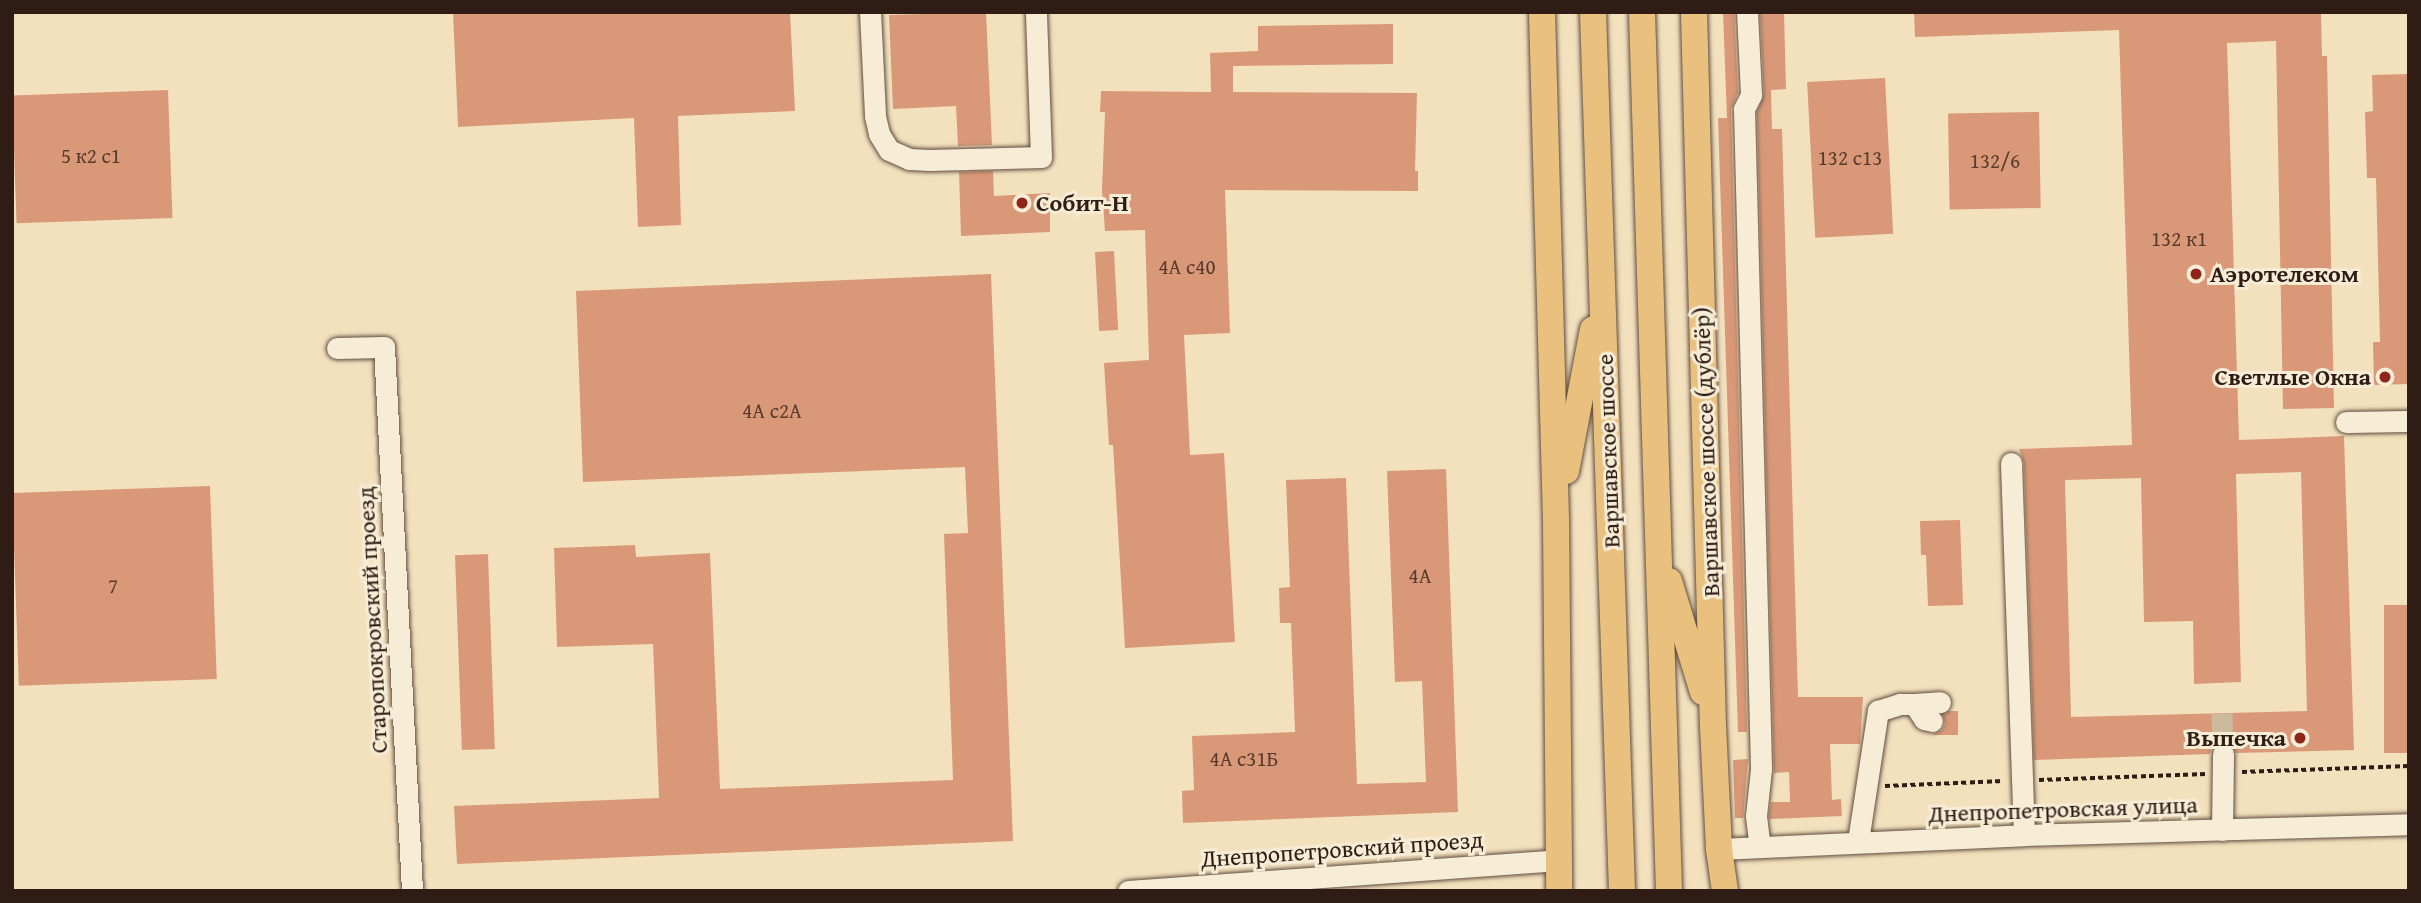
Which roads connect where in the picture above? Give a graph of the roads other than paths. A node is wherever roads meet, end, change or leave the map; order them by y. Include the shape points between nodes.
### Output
1 (870, 12) edge
2 (1036, 12) edge
3 (1542, 12) edge
4 (1593, 12) edge
5 (1642, 12) edge
6 (1694, 12) edge
7 (1747, 12) edge
8 (1602, 284) junction
9 (337, 348) dead end
10 (2409, 421) edge
11 (2346, 422) dead end
12 (2011, 463) dead end
13 (1556, 520) junction
14 (1658, 546) junction
15 (1936, 712) dead end
16 (1713, 726) junction
17 (2223, 763) tunnel mouth
18 (2409, 824) edge
19 (2222, 830) junction
20 (2024, 835) junction
21 (1858, 841) junction
22 (1760, 847) junction
23 (1719, 849) junction
24 (1559, 860) junction
25 (1385, 882) edge
26 (412, 891) edge
27 (1128, 891) edge
28 (1559, 891) edge
29 (1622, 891) edge
30 (1669, 891) edge
31 (1725, 891) edge

1 - 2 street via 879,134 889,150 909,159 930,160 1041,157
3 - 13 main road
4 - 8 main road, Варшавское шоссе
5 - 14 main road, Варшавское шоссе
6 - 16 main road, Варшавское шоссе (дублёр)
7 - 22 street via 1751,95 1744,109
8 - 13 main road
8 - 29 main road, Варшавское шоссе
9 - 26 street, Старопокровский проезд via 384,346
10 - 11 street
12 - 20 street
13 - 24 main road
14 - 16 main road
14 - 30 main road, Варшавское шоссе
15 - 21 street via 1914,704 1878,711
16 - 23 main road, Варшавское шоссе (дублёр)
17 - 19 street
18 - 19 street, Днепропетровская улица
19 - 20 street, Днепропетровская улица
20 - 21 street, Днепропетровская улица
21 - 22 street, Днепропетровская улица
22 - 23 street, Днепропетровская улица
23 - 31 main road, Варшавское шоссе (дублёр)
24 - 25 street, Днепропетровский проезд
24 - 28 main road
25 - 27 street, Днепропетровский проезд

